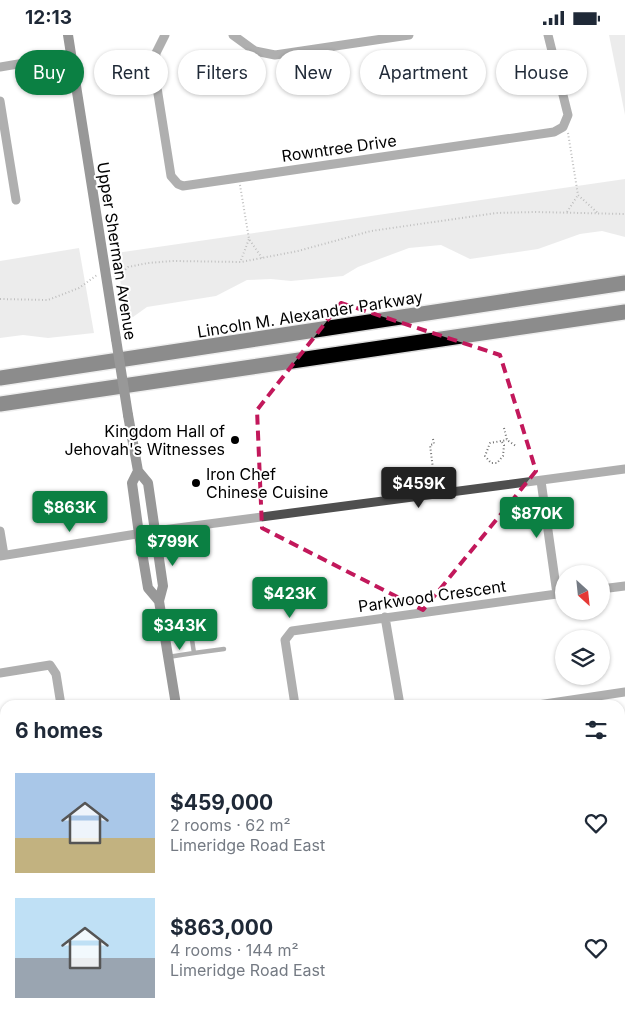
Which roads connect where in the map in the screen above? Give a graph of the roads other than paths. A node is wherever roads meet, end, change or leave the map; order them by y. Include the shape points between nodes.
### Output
1 (68, 35) edge
2 (165, 35) edge
3 (233, 35) edge
4 (409, 35) edge
5 (548, 35) edge
6 (70, 50) edge
7 (15, 64) edge
8 (0, 67) edge
9 (77, 95) edge
10 (0, 101) edge
11 (16, 200) dead end
12 (625, 283) edge
13 (625, 312) edge
14 (0, 378) edge
15 (0, 404) edge
16 (625, 469) edge
17 (138, 471) junction
18 (540, 481) junction
19 (0, 531) edge
20 (155, 531) junction
21 (139, 534) junction
22 (2, 556) edge
23 (555, 566) edge
24 (625, 586) edge
25 (610, 588) edge
26 (555, 595) edge
27 (159, 601) junction
28 (385, 617) junction
29 (165, 637) junction
30 (224, 649) dead end
31 (194, 653) junction
32 (168, 657) junction
33 (0, 673) edge
34 (625, 692) edge
35 (60, 700) edge
36 (175, 700) edge
37 (294, 700) edge
38 (399, 700) edge
39 (571, 700) edge

1 - 6 main road, Upper Sherman Avenue
2 - 5 street, Rowntree Drive via 156,53 155,75 172,178 183,186 554,132 566,123 568,115
3 - 4 street via 250,48 272,55
7 - 8 street
9 - 17 main road, Upper Sherman Avenue, bridge
10 - 11 street
12 - 14 highway, Lincoln M. Alexander Parkway
13 - 15 highway
16 - 18 street
17 - 20 main road, Upper Sherman Avenue via 148,483
17 - 21 main road, Upper Sherman Avenue via 132,483
18 - 20 street
18 - 23 street
19 - 22 street
20 - 21 street
20 - 27 main road, Upper Sherman Avenue via 163,586
21 - 22 street
21 - 27 main road, Upper Sherman Avenue via 148,587
24 - 25 street
26 - 28 street, Parkwood Crescent
27 - 29 main road, Upper Sherman Avenue
28 - 37 street, Parkwood Crescent via 299,629 288,634 285,640
28 - 38 street
29 - 31 lane via 191,633
29 - 32 main road, Upper Sherman Avenue
30 - 31 lane
31 - 32 lane
32 - 36 main road, Upper Sherman Avenue
33 - 35 street via 50,665 56,674
34 - 39 street

